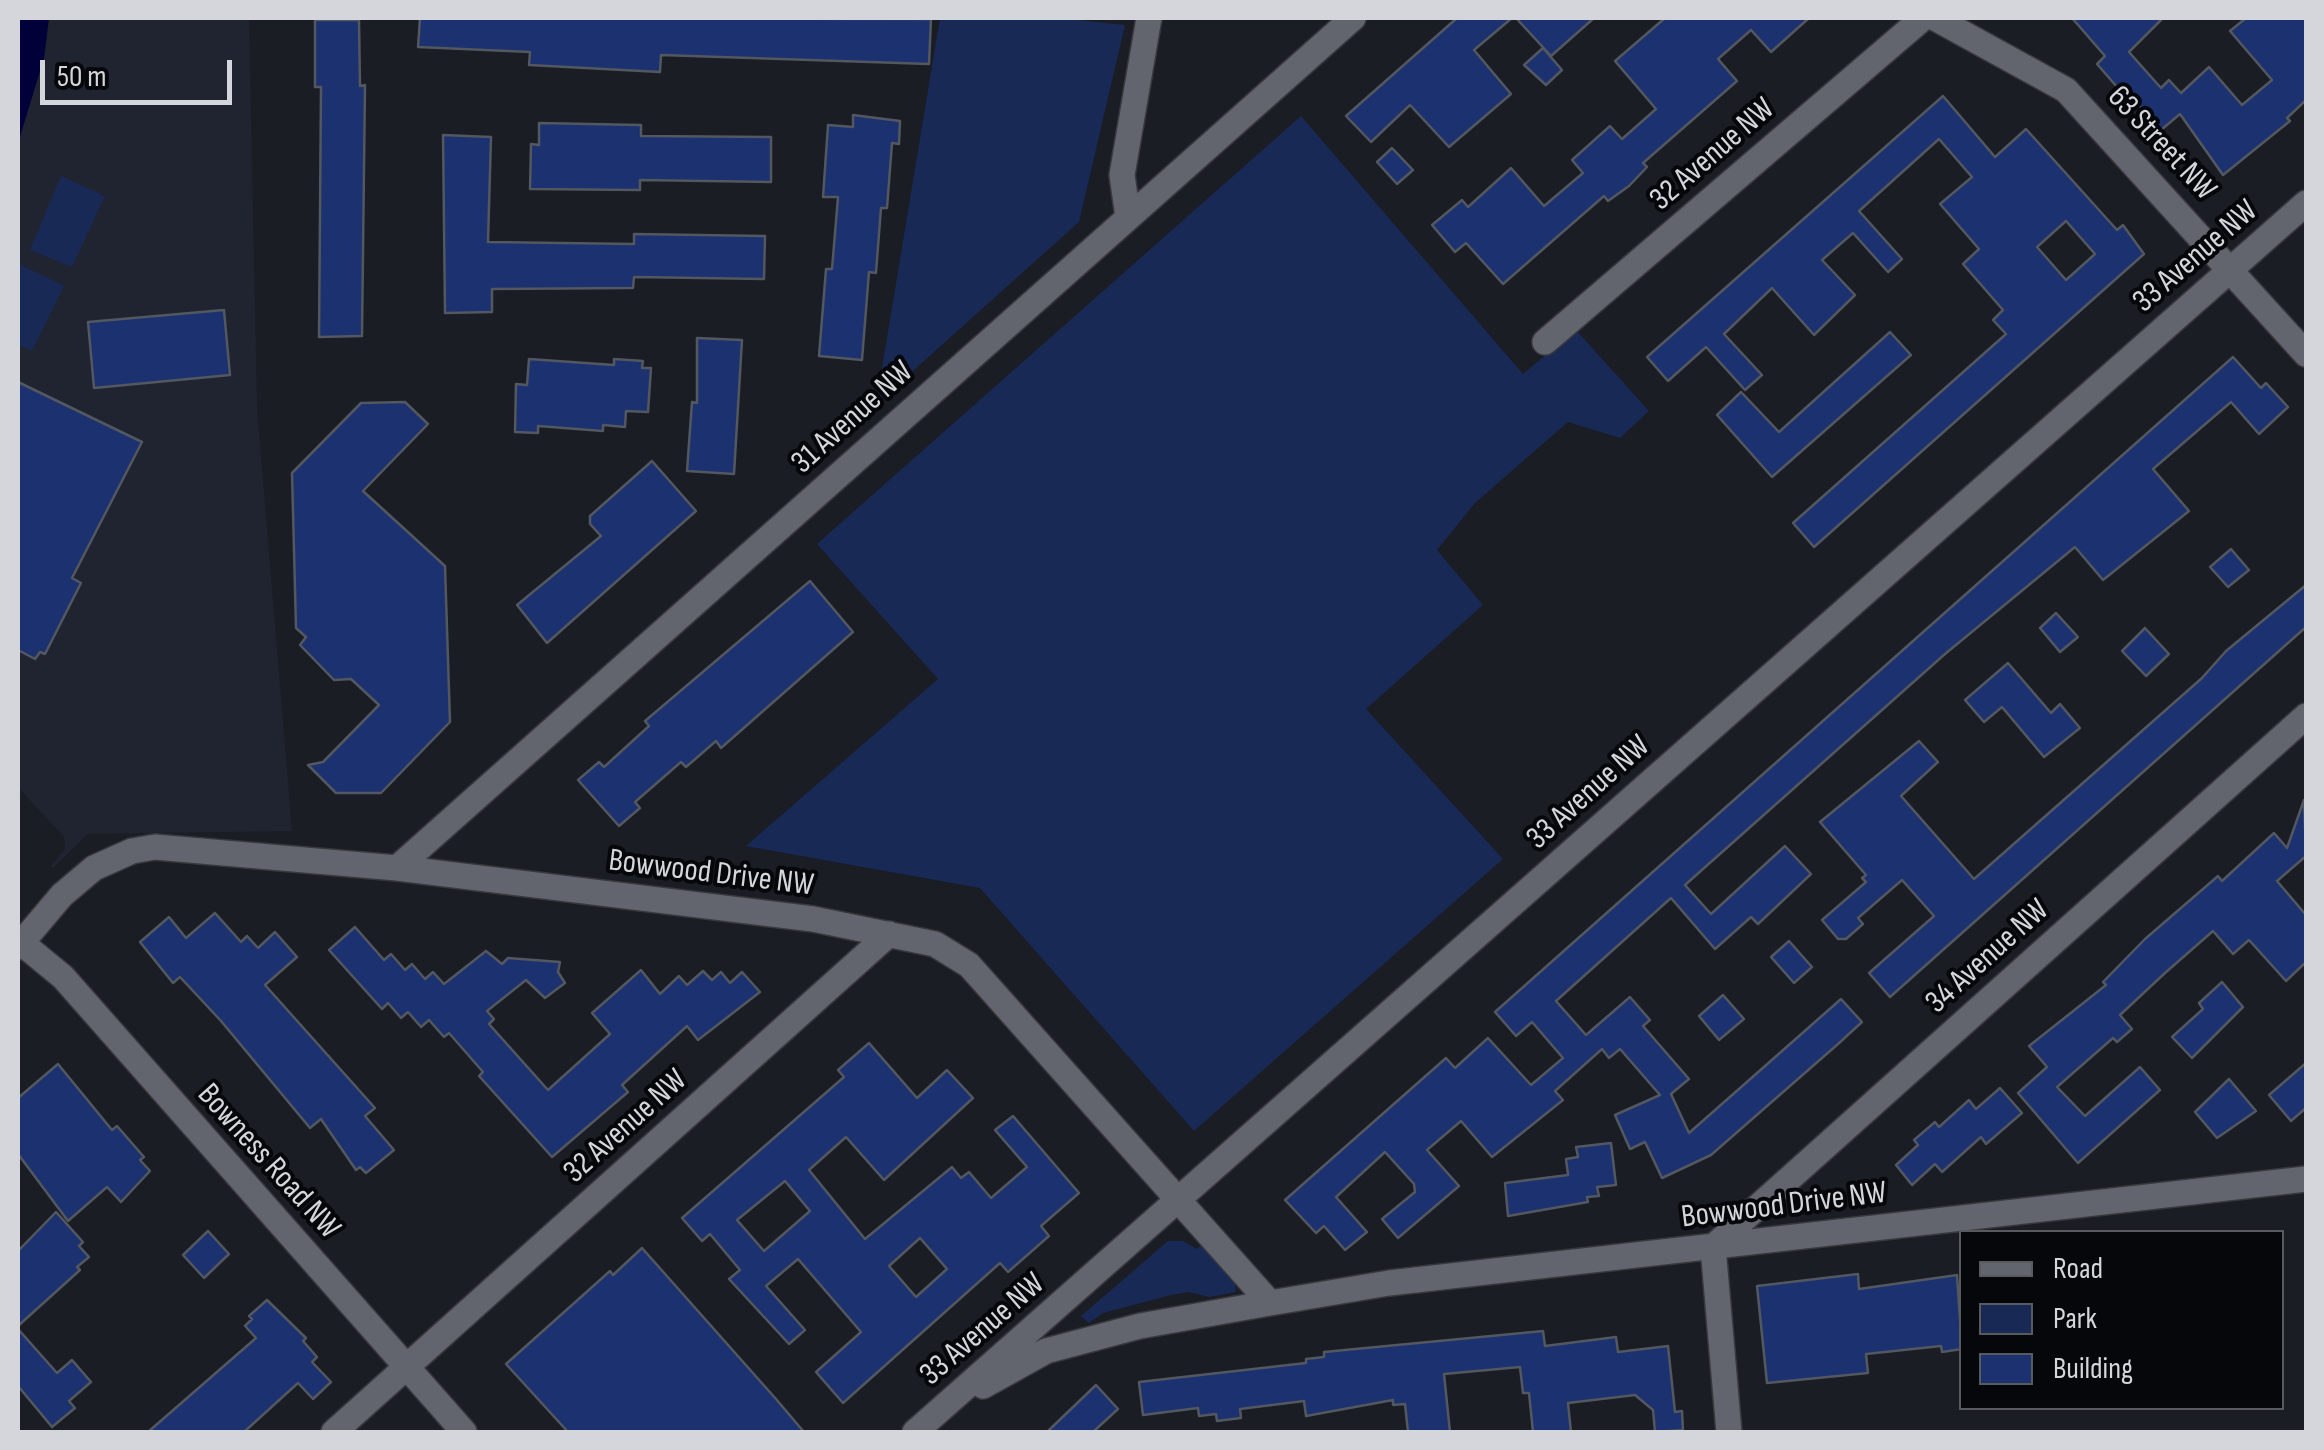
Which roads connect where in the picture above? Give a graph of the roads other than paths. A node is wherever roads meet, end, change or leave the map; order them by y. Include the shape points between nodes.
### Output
1 (1149, 18) edge
2 (1353, 18) edge
3 (1923, 18) edge
4 (1935, 18) edge
5 (2306, 203) edge
6 (1128, 217) junction
7 (2231, 270) junction
8 (1545, 342) dead end
9 (2306, 354) edge
10 (2306, 716) edge
11 (396, 868) junction
12 (888, 934) junction
13 (19, 943) edge
14 (2306, 1179) edge
15 (1179, 1200) junction
16 (1713, 1247) junction
17 (1270, 1303) junction
18 (407, 1368) junction
19 (943, 1408) junction
20 (334, 1432) edge
21 (464, 1432) edge
22 (915, 1432) edge
23 (1728, 1432) edge

1 - 6 street via 1122,175
2 - 6 street, 31 Avenue NW
3 - 8 street, 32 Avenue NW
4 - 7 street, 63 Street NW via 2066,90
5 - 7 street, 33 Avenue NW
6 - 11 street, 31 Avenue NW
7 - 9 street, 63 Street NW
7 - 15 street, 33 Avenue NW
10 - 16 street, 34 Avenue NW
11 - 12 street, Bowwood Drive NW
11 - 13 street, Bowwood Drive NW via 132,851 94,868
12 - 15 street, Bowwood Drive NW via 935,944 969,965
12 - 18 street, 32 Avenue NW
13 - 18 street, Bowness Road NW via 63,977
14 - 16 street, Bowwood Drive NW
15 - 17 street, Bowwood Drive NW
15 - 19 street, 33 Avenue NW
16 - 17 street, Bowwood Drive NW
16 - 23 street
17 - 19 street, Bowwood Drive NW via 1140,1326 1046,1352
18 - 20 street, 32 Avenue NW
18 - 21 street, Bowness Road NW
19 - 22 street, 33 Avenue NW

